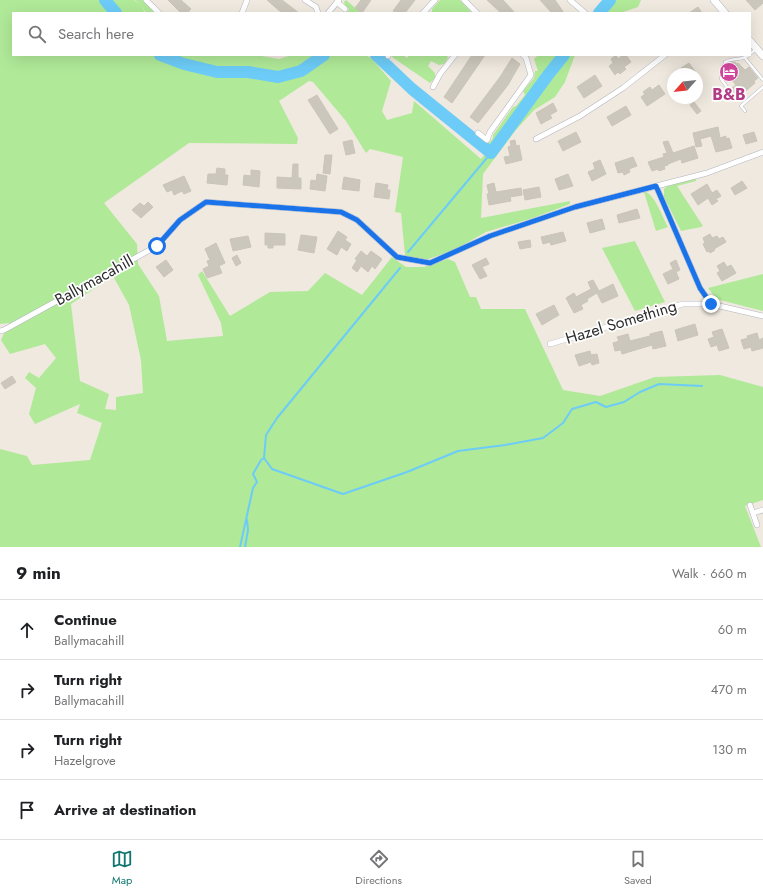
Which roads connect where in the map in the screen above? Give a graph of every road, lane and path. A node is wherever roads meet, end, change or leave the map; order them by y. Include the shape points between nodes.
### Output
1 (146, 0) edge
2 (247, 0) edge
3 (305, 0) edge
4 (435, 0) edge
5 (464, 0) edge
6 (570, 0) edge
7 (714, 0) edge
8 (338, 1) edge
9 (345, 9) dead end
10 (157, 12) edge
11 (242, 12) edge
12 (318, 12) edge
13 (329, 12) edge
14 (424, 12) edge
15 (476, 12) edge
16 (584, 12) edge
17 (724, 12) edge
18 (751, 42) edge
19 (756, 48) junction
20 (751, 52) edge
21 (454, 56) edge
22 (524, 56) edge
23 (664, 56) edge
24 (763, 56) edge
25 (745, 58) joint
26 (435, 70) dead end
27 (440, 74) junction
28 (763, 80) edge
29 (763, 86) edge
30 (433, 87) dead end
31 (727, 87) dead end
32 (745, 111) dead end
33 (478, 133) dead end
34 (536, 139) dead end
35 (763, 152) edge
36 (656, 186) junction
37 (711, 304) junction
38 (763, 316) edge
39 (0, 331) edge
40 (550, 344) dead end
41 (750, 505) dead end
42 (763, 510) edge
43 (753, 513) junction
44 (757, 525) dead end

1 - 10 street
2 - 11 street
3 - 12 street via 316,7
4 - 14 street
5 - 15 street
6 - 16 street
7 - 17 main road
8 - 9 street
8 - 13 street
18 - 19 main road
19 - 20 lane
19 - 24 main road
21 - 27 street
22 - 33 street via 531,75 490,132 487,140
23 - 34 street via 623,88 580,116
25 - 28 lane
25 - 31 lane via 730,58 725,62 721,79
26 - 27 street
27 - 30 street
29 - 32 lane via 741,106
35 - 36 street, Ballymacahill via 707,173
36 - 37 street via 700,288
36 - 39 street, Ballymacahill via 575,207 490,236 430,263 397,257 357,220 341,212 206,202 180,220 157,246
37 - 38 street, Hazel Something
37 - 40 street, Hazel Something via 683,304
41 - 43 street
42 - 43 street
43 - 44 street

